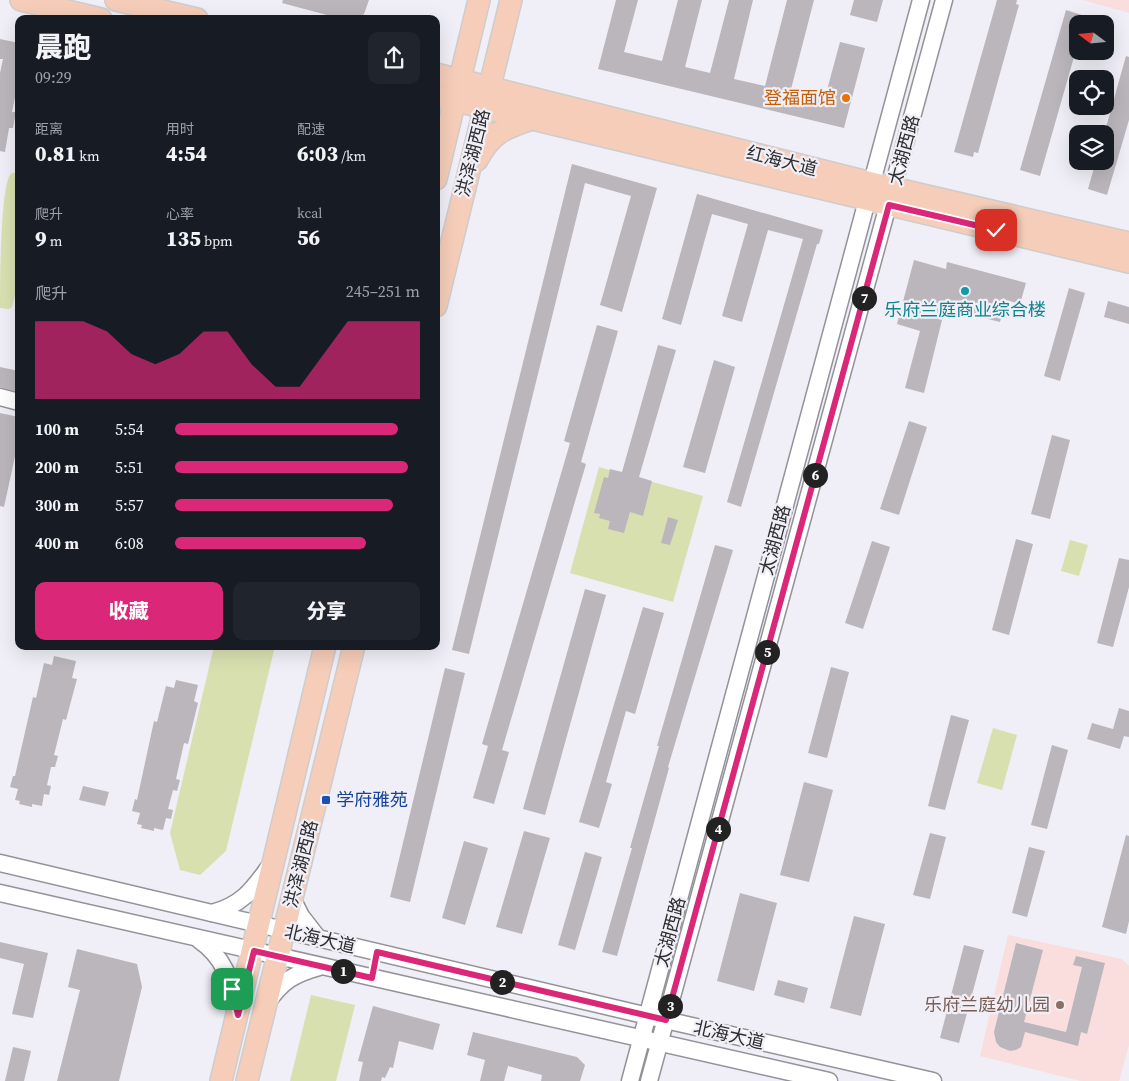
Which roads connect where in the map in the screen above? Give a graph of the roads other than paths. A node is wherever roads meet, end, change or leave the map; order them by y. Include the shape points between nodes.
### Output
1 (20, 0) edge
2 (116, 0) edge
3 (921, 0) edge
4 (944, 0) edge
5 (511, 1) edge
6 (480, 3) edge
7 (84, 15) edge
8 (180, 15) edge
9 (503, 33) junction
10 (440, 65) edge
11 (440, 75) edge
12 (460, 80) junction
13 (446, 98) edge
14 (487, 98) junction
15 (530, 98) junction
16 (532, 119) junction
17 (440, 126) edge
18 (444, 148) junction
19 (440, 164) edge
20 (440, 187) edge
21 (464, 191) junction
22 (868, 191) junction
23 (891, 197) junction
24 (1129, 243) edge
25 (1129, 262) edge
26 (440, 290) edge
27 (0, 397) edge
28 (15, 401) edge
29 (324, 650) edge
30 (353, 650) edge
31 (281, 833) junction
32 (308, 835) junction
33 (275, 859) junction
34 (0, 863) edge
35 (0, 893) edge
36 (292, 898) junction
37 (151, 899) junction
38 (211, 913) junction
39 (259, 924) junction
40 (146, 926) junction
41 (285, 930) junction
42 (195, 938) junction
43 (318, 938) junction
44 (254, 951) junction
45 (377, 952) junction
46 (278, 957) junction
47 (320, 966) junction
48 (372, 978) junction
49 (266, 1005) junction
50 (648, 1016) junction
51 (666, 1020) junction
52 (235, 1025) junction
53 (643, 1038) junction
54 (749, 1039) junction
55 (660, 1042) junction
56 (257, 1044) junction
57 (744, 1061) junction
58 (221, 1081) edge
59 (247, 1081) edge
60 (630, 1081) edge
61 (649, 1081) edge
62 (829, 1081) edge
63 (933, 1081) edge

1 - 7 main road
2 - 8 main road
3 - 22 street, 太湖西路
4 - 23 street, 太湖西路
5 - 6 main road via 492,6
5 - 9 main road, 洪泽湖西路
6 - 10 main road via 458,47
6 - 12 main road, 洪泽湖西路
9 - 14 main road, 洪泽湖西路
9 - 15 main road via 507,69 517,88
11 - 12 main road, 红海大道
12 - 13 main road, 洪泽湖西路
12 - 14 main road, 红海大道
13 - 14 main road, 红海大道
13 - 18 main road, 洪泽湖西路
14 - 15 main road, 红海大道
14 - 16 main road, 红海大道
14 - 21 main road, 洪泽湖西路
15 - 22 main road, 红海大道
16 - 21 main road via 493,136 485,145
16 - 22 main road, 红海大道
17 - 18 main road
18 - 19 main road, 洪泽湖西路
20 - 21 main road
21 - 26 main road, 洪泽湖西路
22 - 23 main road, 红海大道
22 - 50 street, 太湖西路
23 - 24 main road, 红海大道
23 - 25 main road, 红海大道
23 - 51 street, 太湖西路
27 - 28 street
29 - 31 main road, 洪泽湖西路
30 - 32 main road, 洪泽湖西路
31 - 32 main road via 284,840 296,844
31 - 33 main road, 洪泽湖西路
32 - 36 main road, 洪泽湖西路
33 - 38 street via 244,897 230,908
33 - 39 main road, 洪泽湖西路
34 - 37 street, 北海大道
35 - 40 street, 北海大道
36 - 41 main road, 洪泽湖西路
36 - 43 street via 300,916
37 - 38 street, 北海大道
37 - 40 street via 159,915 156,922
38 - 39 street, 北海大道
39 - 41 street, 北海大道
39 - 44 main road, 洪泽湖西路
40 - 42 street, 北海大道
41 - 43 street, 北海大道
41 - 46 main road, 洪泽湖西路
42 - 44 street, 北海大道
42 - 52 street via 211,949 227,972
43 - 45 street, 北海大道
44 - 46 street, 北海大道
44 - 52 main road, 洪泽湖西路
45 - 48 street
45 - 50 street, 北海大道
46 - 47 street, 北海大道
46 - 49 main road, 洪泽湖西路
47 - 48 street, 北海大道
47 - 49 street via 290,978 274,992
48 - 53 street, 北海大道
49 - 56 main road, 洪泽湖西路
50 - 51 street, 北海大道
50 - 53 street, 太湖西路
51 - 54 street, 北海大道
51 - 55 street, 太湖西路
52 - 56 main road via 253,1035
52 - 58 main road, 洪泽湖西路
53 - 55 street, 北海大道
53 - 60 street, 太湖西路
54 - 57 street
54 - 63 street, 北海大道
55 - 57 street, 北海大道
55 - 61 street, 太湖西路
56 - 59 main road, 洪泽湖西路
57 - 62 street, 北海大道

